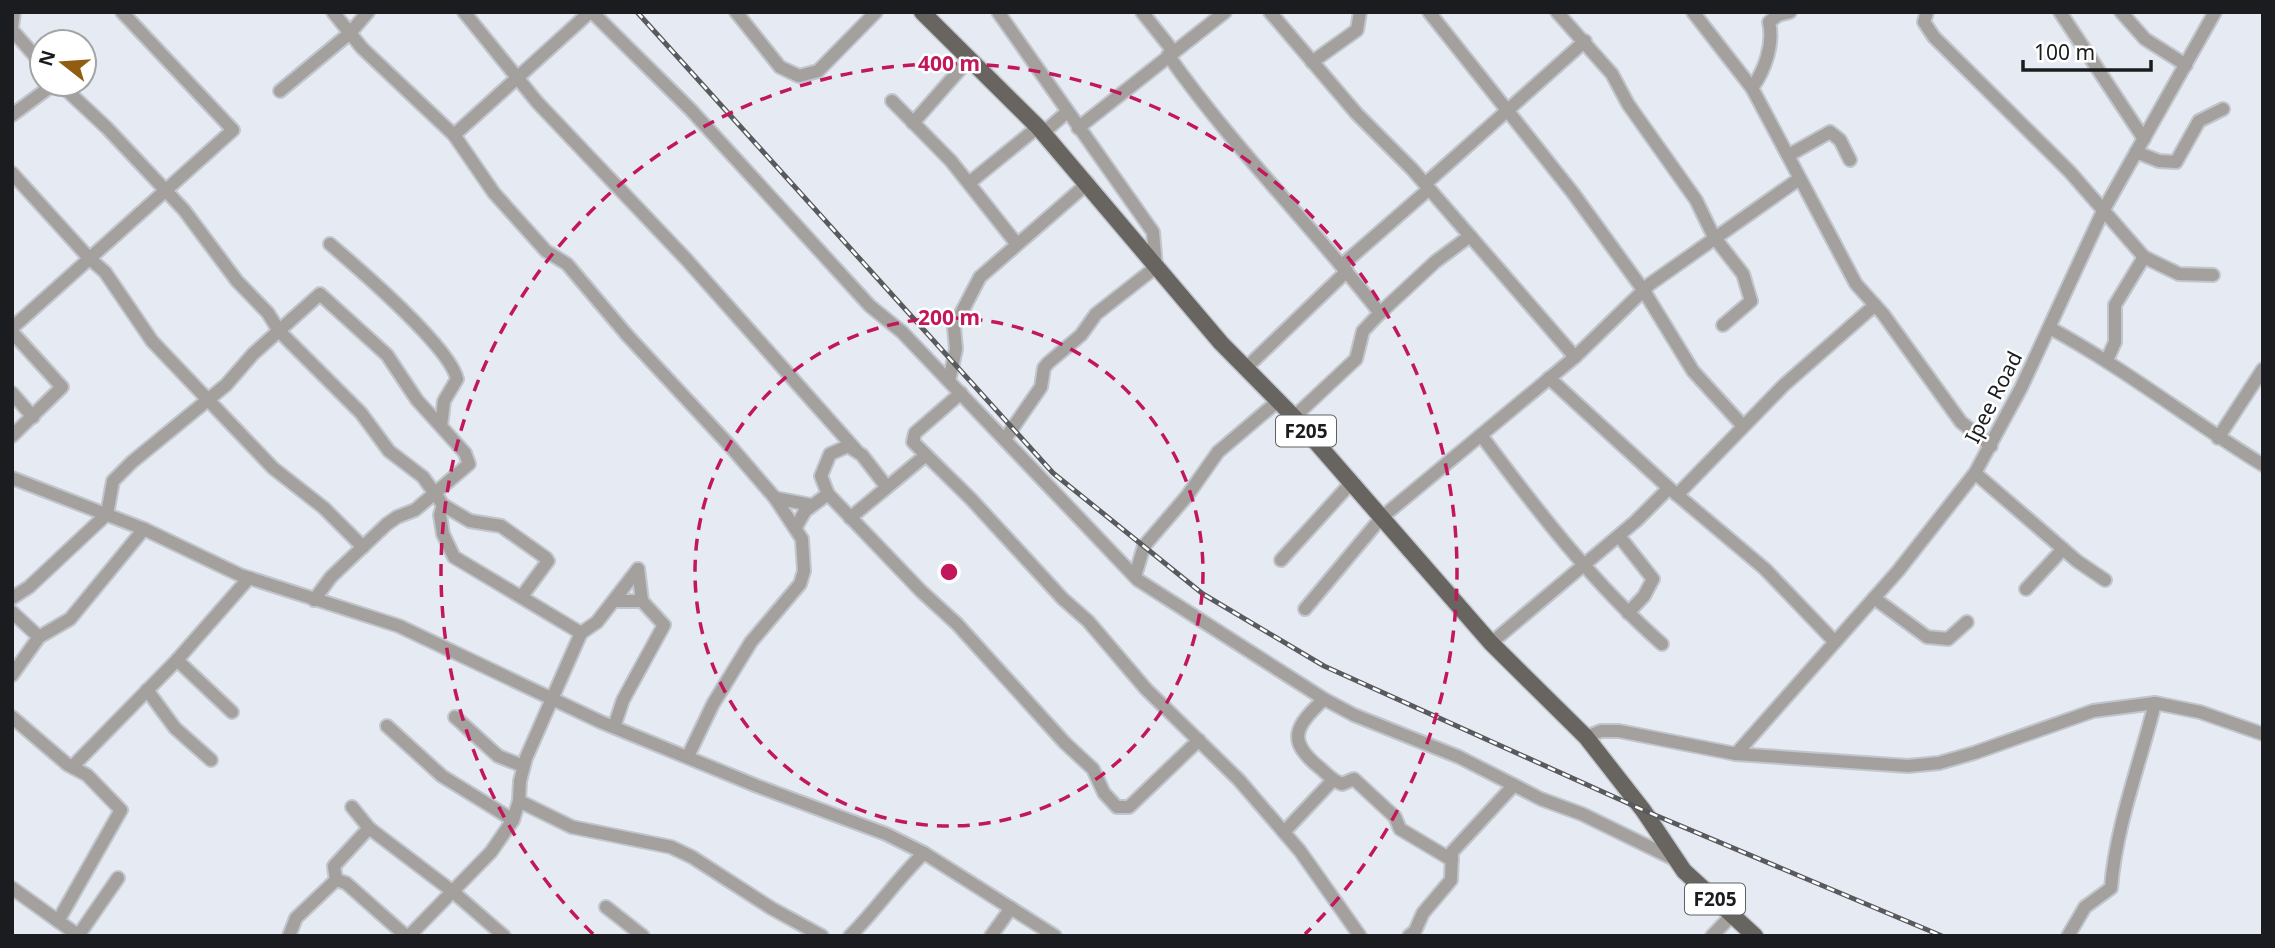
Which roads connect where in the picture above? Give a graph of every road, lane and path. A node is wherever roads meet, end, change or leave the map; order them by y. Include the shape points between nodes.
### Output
1 (25, 12) edge
2 (122, 12) edge
3 (333, 12) edge
4 (368, 12) edge
5 (464, 12) edge
6 (591, 12) edge
7 (736, 12) edge
8 (876, 12) edge
9 (922, 12) edge
10 (998, 12) edge
11 (1142, 12) edge
12 (1225, 12) edge
13 (1270, 12) edge
14 (1360, 12) edge
15 (1429, 12) edge
16 (1557, 12) edge
17 (1693, 12) edge
18 (1790, 12) edge
19 (1927, 12) edge
20 (2060, 12) edge
21 (2121, 12) edge
22 (2215, 12) edge
23 (13, 23) edge
24 (351, 33) junction
25 (1585, 41) junction
26 (28, 44) edge
27 (1170, 53) junction
28 (970, 58) junction
29 (1312, 62) junction
30 (2186, 65) junction
31 (519, 78) junction
32 (1752, 88) junction
33 (280, 91) dead end
34 (35, 98) edge
35 (75, 98) edge
36 (892, 101) dead end
37 (1506, 109) junction
38 (2223, 109) dead end
39 (1067, 112) junction
40 (12, 115) edge
41 (913, 123) junction
42 (1078, 128) junction
43 (1040, 130) junction
44 (454, 135) junction
45 (2144, 139) junction
46 (2136, 152) junction
47 (1788, 155) junction
48 (1850, 160) dead end
49 (12, 173) edge
50 (1799, 179) junction
51 (969, 183) junction
52 (1088, 183) junction
53 (1427, 186) junction
54 (166, 193) junction
55 (2103, 211) junction
56 (1470, 236) junction
57 (1714, 237) junction
58 (1016, 243) junction
59 (330, 244) dead end
60 (2144, 257) junction
61 (90, 260) junction
62 (1156, 267) junction
63 (1344, 268) junction
64 (2213, 275) dead end
65 (1644, 291) junction
66 (1875, 305) junction
67 (1380, 313) junction
68 (1723, 325) dead end
69 (2050, 328) junction
70 (12, 330) edge
71 (279, 331) junction
72 (1575, 356) junction
73 (2107, 360) junction
74 (1246, 368) junction
75 (2263, 369) edge
76 (1549, 378) junction
77 (948, 380) junction
78 (12, 393) edge
79 (961, 393) junction
80 (207, 400) junction
81 (1278, 401) junction
82 (939, 412) junction
83 (33, 417) junction
84 (1294, 417) junction
85 (440, 426) junction
86 (1743, 426) junction
87 (834, 427) junction
88 (1481, 435) junction
89 (12, 436) edge
90 (2218, 438) junction
91 (1005, 439) junction
92 (1991, 446) junction
93 (856, 450) junction
94 (830, 454) junction
95 (926, 455) junction
96 (2263, 465) edge
97 (1975, 473) junction
98 (12, 478) edge
99 (1350, 483) junction
100 (886, 486) junction
101 (434, 491) junction
102 (1673, 492) junction
103 (828, 494) junction
104 (775, 498) junction
105 (443, 505) junction
106 (811, 505) junction
107 (107, 514) junction
108 (850, 518) junction
109 (1381, 518) junction
110 (796, 527) junction
111 (144, 529) junction
112 (1619, 536) junction
113 (363, 547) junction
114 (2063, 549) junction
115 (1281, 560) dead end
116 (1583, 565) junction
117 (1135, 576) junction
118 (249, 578) junction
119 (2105, 580) dead end
120 (2026, 590) dead end
121 (522, 596) junction
122 (12, 598) edge
123 (1874, 598) junction
124 (314, 600) junction
125 (615, 601) junction
126 (642, 601) junction
127 (1305, 609) dead end
128 (12, 612) edge
129 (1628, 613) junction
130 (1967, 622) dead end
131 (581, 633) junction
132 (39, 637) junction
133 (1835, 642) junction
134 (1491, 643) junction
135 (1662, 644) dead end
136 (177, 660) junction
137 (12, 675) edge
138 (147, 690) junction
139 (1324, 699) junction
140 (554, 700) junction
141 (2155, 703) junction
142 (232, 712) dead end
143 (12, 717) edge
144 (454, 717) dead end
145 (387, 726) dead end
146 (614, 727) junction
147 (2263, 734) edge
148 (1586, 737) junction
149 (1199, 740) junction
150 (1735, 754) junction
151 (688, 756) junction
152 (211, 760) dead end
153 (73, 766) junction
154 (523, 766) junction
155 (1333, 780) junction
156 (1514, 785) junction
157 (519, 801) junction
158 (352, 807) dead end
159 (513, 820) junction
160 (369, 828) junction
161 (1284, 832) junction
162 (924, 853) junction
163 (1452, 860) junction
164 (1676, 860) junction
165 (118, 878) dead end
166 (336, 880) junction
167 (12, 888) edge
168 (452, 891) junction
169 (606, 907) dead end
170 (1011, 908) junction
171 (1732, 915) junction
172 (58, 921) junction
173 (78, 936) edge
174 (289, 936) edge
175 (408, 936) edge
176 (504, 936) edge
177 (643, 936) edge
178 (822, 936) edge
179 (850, 936) edge
180 (992, 936) edge
181 (1055, 936) edge
182 (1360, 936) edge
183 (1409, 936) edge
184 (1712, 936) edge
185 (1755, 936) edge
186 (2068, 936) edge

1 - 23 street
2 - 54 street via 233,130
3 - 24 street
4 - 24 street
5 - 31 street
6 - 31 street
6 - 77 street via 691,110 870,306
7 - 8 street via 780,67 799,76 818,71
9 - 28 main road, F205
10 - 39 street
11 - 27 street
12 - 27 street
13 - 29 street
14 - 29 street via 1357,30
15 - 37 street
16 - 25 street
17 - 32 street
18 - 32 street via 1769,22 1768,52
19 - 55 street via 1924,22 1934,37 2070,172
20 - 45 street
21 - 30 street via 2145,38
22 - 30 street, Ipee Road
23 - 26 street
24 - 33 street
24 - 44 street
25 - 37 street
25 - 57 street via 1689,190
27 - 42 street
27 - 63 street via 1212,118
28 - 41 street
28 - 43 main road, F205
29 - 53 street
30 - 45 street, Ipee Road
31 - 44 street
31 - 87 street
32 - 47 street
34 - 40 street
35 - 54 street
36 - 41 street
37 - 53 street
37 - 65 street
38 - 46 street via 2199,121 2176,162
39 - 42 street
39 - 43 street
41 - 51 street
42 - 62 street via 1153,232
43 - 51 street
43 - 52 main road, F205
44 - 104 street via 494,193 546,251 567,264
45 - 46 street, Ipee Road
46 - 55 street, Ipee Road
47 - 48 street via 1830,132
47 - 50 street
49 - 61 street
50 - 57 street
50 - 66 street via 1856,284
51 - 58 street
52 - 58 street
52 - 62 main road, F205
53 - 56 street
53 - 63 street
54 - 61 street
54 - 71 street
55 - 60 street
55 - 69 street, Ipee Road
56 - 67 street
56 - 72 street
57 - 65 street
57 - 68 street via 1743,274 1751,301
58 - 77 street via 980,277 961,311 954,327 956,349
59 - 85 street via 411,317 455,368 457,379 444,401
60 - 64 street via 2179,274
60 - 73 street via 2115,305 2115,342
61 - 70 street
61 - 80 street via 106,272 152,341
62 - 74 main road, F205
62 - 91 street via 1096,314 1081,335 1048,363 1041,387
63 - 67 street
63 - 74 street
65 - 72 street
65 - 86 street via 1693,371
66 - 86 street
66 - 92 street via 1961,422
67 - 84 street via 1363,331 1356,359
69 - 73 street
69 - 92 street, Ipee Road
70 - 83 street via 62,387
71 - 80 street
71 - 85 street via 322,294 387,355
71 - 101 street via 361,413 389,451 417,471
72 - 76 street
73 - 90 street
74 - 81 main road, F205
75 - 90 street
76 - 88 street
76 - 102 street
77 - 79 street
77 - 82 street
78 - 83 street
79 - 82 street
79 - 91 street
80 - 107 street via 119,474 110,489
80 - 113 street via 273,468 324,508
81 - 84 main road, F205
81 - 117 street via 1218,452 1149,538
82 - 95 street via 913,436
83 - 89 street
84 - 99 main road, F205
85 - 101 street via 466,453 470,464 451,483
86 - 102 street
87 - 93 street
87 - 94 street
88 - 109 street
88 - 116 street
90 - 96 street
91 - 117 street
92 - 97 street, Ipee Road
93 - 94 street via 844,446
93 - 100 street
94 - 103 street via 821,476
95 - 100 street
95 - 149 street
97 - 114 street
97 - 123 street, Ipee Road
98 - 107 street
99 - 109 main road, F205
99 - 115 street
100 - 108 street
101 - 105 street
101 - 113 street
102 - 112 street
102 - 133 street via 1765,569
103 - 106 street
103 - 108 street
104 - 106 street
104 - 110 street
105 - 121 street via 442,529 450,552 479,574
105 - 121 street via 470,521 501,526 546,558
106 - 110 street
107 - 111 street
107 - 122 street
108 - 149 street via 1093,768 1104,793 1120,809 1129,807
109 - 127 street
109 - 134 main road, F205
110 - 151 street via 804,553 800,584 751,642
111 - 118 street
111 - 132 street via 70,619
112 - 116 street
112 - 129 street via 1653,579
113 - 124 street
114 - 119 street
114 - 120 street
116 - 129 street
116 - 134 street
117 - 139 street
118 - 124 street
118 - 136 street
121 - 131 street
123 - 130 street via 1934,640 1948,639
123 - 133 street, Ipee Road
124 - 140 street via 399,626
125 - 126 street
125 - 126 street via 638,569
125 - 131 street
126 - 146 street via 664,625 623,700
128 - 132 street
129 - 135 street
131 - 140 street
132 - 137 street
133 - 150 street, Ipee Road
134 - 148 main road, F205
136 - 138 street
136 - 142 street
138 - 152 street via 175,728
138 - 153 street
139 - 155 street via 1303,720 1297,744
139 - 156 street
140 - 146 street
140 - 154 street
141 - 147 street via 2200,712
141 - 150 street via 2093,711 1939,763 1897,765
141 - 186 street via 2127,803 2111,888 2085,907
143 - 153 street
144 - 154 street via 498,756
145 - 159 street via 442,776
146 - 151 street
148 - 150 street via 1619,731
148 - 164 main road, F205
149 - 161 street
151 - 162 street
153 - 172 street via 121,810
154 - 157 street
155 - 161 street
155 - 163 street via 1362,783 1395,817 1400,829
156 - 163 street via 1457,847
156 - 164 street
157 - 159 street
157 - 178 street via 572,827 642,840 692,856
158 - 160 street
159 - 168 street via 491,852
160 - 166 street via 334,866
160 - 168 street
161 - 182 street
162 - 170 street
162 - 179 street
163 - 183 street via 1451,880
164 - 171 main road, F205
165 - 173 street
166 - 174 street via 296,918
166 - 175 street via 346,883
167 - 172 street
168 - 175 street
168 - 176 street
169 - 177 street
170 - 180 street
170 - 181 street
171 - 184 street
171 - 185 main road, F205
172 - 173 street

